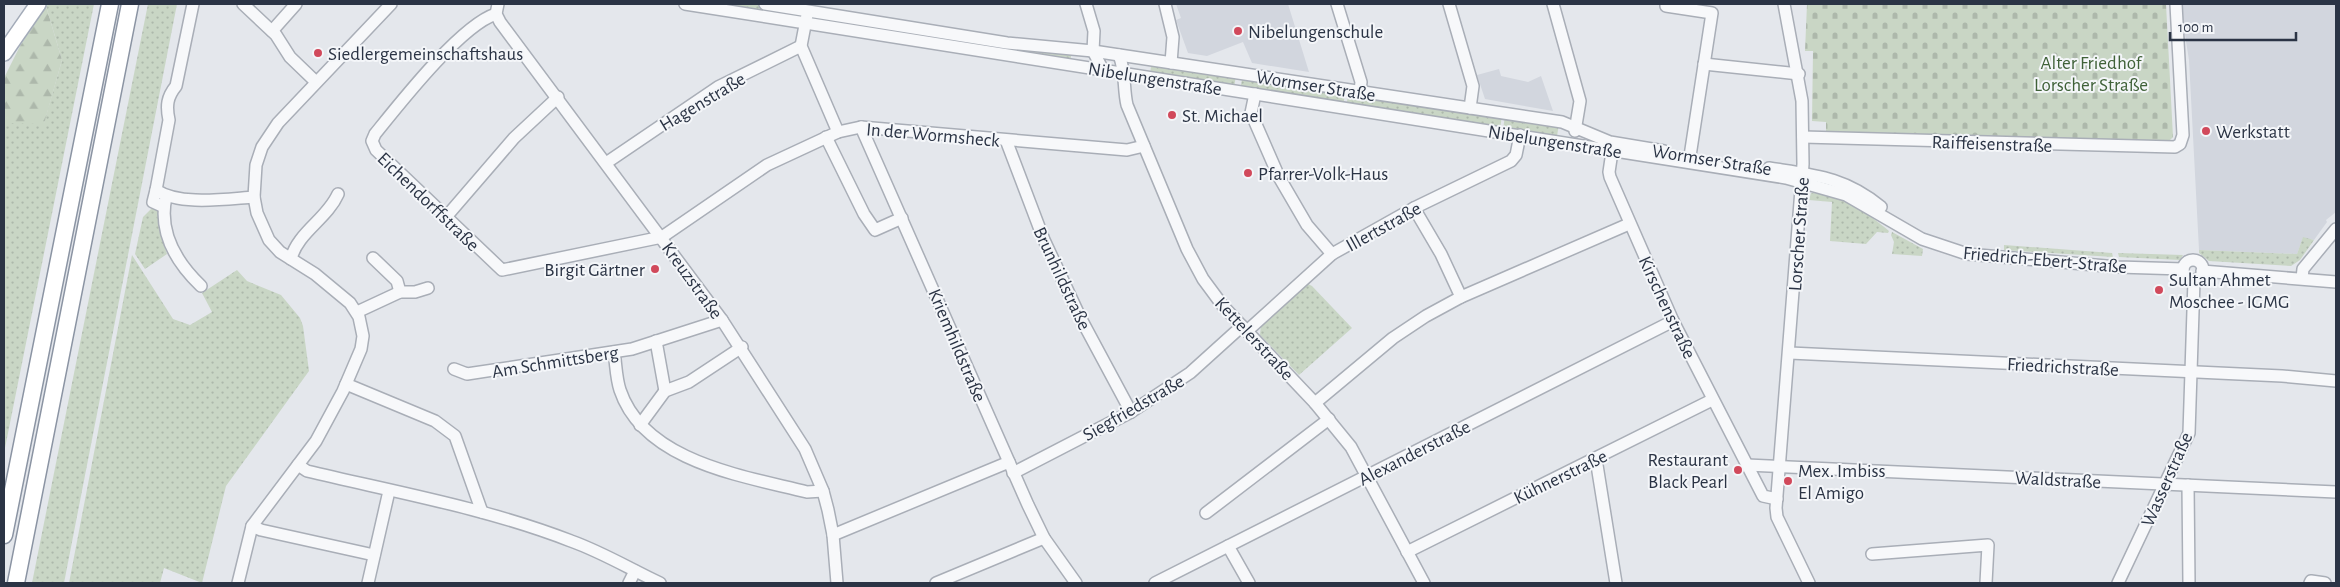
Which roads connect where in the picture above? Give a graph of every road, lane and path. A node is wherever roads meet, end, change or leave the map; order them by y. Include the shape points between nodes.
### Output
1 (38, 4) edge
2 (110, 4) edge
3 (130, 4) edge
4 (193, 4) edge
5 (243, 4) edge
6 (296, 4) edge
7 (391, 4) edge
8 (685, 4) edge
9 (765, 4) edge
10 (1086, 4) edge
11 (1165, 4) edge
12 (1338, 4) edge
13 (1449, 4) edge
14 (1553, 4) edge
15 (1784, 4) edge
16 (2176, 4) edge
17 (1666, 6) dead end
18 (497, 9) edge
19 (808, 12) edge
20 (272, 31) junction
21 (9, 37) edge
22 (801, 46) junction
23 (1093, 51) junction
24 (4, 52) edge
25 (1119, 55) junction
26 (1137, 58) junction
27 (1171, 63) junction
28 (1704, 64) junction
29 (1078, 66) junction
30 (1103, 70) junction
31 (1125, 74) junction
32 (1798, 74) junction
33 (316, 82) junction
34 (1360, 91) junction
35 (1255, 94) junction
36 (558, 97) junction
37 (1470, 108) junction
38 (1576, 126) junction
39 (861, 127) junction
40 (838, 132) junction
41 (1520, 135) junction
42 (826, 137) junction
43 (1803, 137) junction
44 (1006, 140) junction
45 (1572, 143) junction
46 (1144, 146) junction
47 (1612, 147) junction
48 (1690, 156) junction
49 (606, 163) junction
50 (1803, 178) junction
51 (338, 194) dead end
52 (254, 197) junction
53 (165, 202) junction
54 (1414, 208) junction
55 (446, 218) junction
56 (902, 218) junction
57 (1629, 224) junction
58 (2336, 229) edge
59 (662, 237) junction
60 (1332, 254) junction
61 (373, 258) dead end
62 (291, 259) junction
63 (2183, 269) junction
64 (2202, 271) junction
65 (2302, 278) junction
66 (2194, 280) junction
67 (2336, 282) edge
68 (201, 286) dead end
69 (428, 288) dead end
70 (400, 292) junction
71 (1461, 297) junction
72 (357, 312) junction
73 (722, 320) junction
74 (1673, 321) junction
75 (1245, 328) junction
76 (656, 341) junction
77 (742, 348) junction
78 (614, 352) junction
79 (1790, 353) junction
80 (454, 369) dead end
81 (2192, 372) junction
82 (2336, 382) edge
83 (346, 384) junction
84 (665, 391) junction
85 (1712, 400) junction
86 (1315, 403) junction
87 (1131, 412) junction
88 (1329, 418) junction
89 (640, 424) junction
90 (1596, 459) junction
91 (298, 465) junction
92 (1747, 465) junction
93 (1781, 465) junction
94 (1011, 468) junction
95 (1367, 475) junction
96 (2166, 484) junction
97 (2188, 485) junction
98 (389, 491) junction
99 (823, 491) junction
100 (2336, 492) edge
101 (1777, 499) junction
102 (482, 512) junction
103 (1206, 513) dead end
104 (252, 526) junction
105 (4, 535) edge
106 (833, 535) junction
107 (1044, 538) junction
108 (1228, 546) junction
109 (1407, 552) junction
110 (1872, 554) dead end
111 (374, 555) junction
112 (635, 571) junction
113 (16, 583) edge
114 (238, 583) edge
115 (368, 583) edge
116 (629, 583) edge
117 (660, 583) edge
118 (837, 583) edge
119 (936, 583) edge
120 (1076, 583) edge
121 (1155, 583) edge
122 (1249, 583) edge
123 (1424, 583) edge
124 (1616, 583) edge
125 (1809, 583) edge
126 (1986, 583) edge
127 (2118, 583) edge
128 (2190, 583) edge
129 (2310, 583) edge
130 (2325, 583) edge

1 - 21 main road
2 - 105 highway
3 - 113 highway
4 - 53 street via 176,86 166,109 169,120 156,190
5 - 20 street
6 - 20 street
7 - 33 street
8 - 19 street, Nibelungenstraße
9 - 19 street, Wormser Straße
10 - 23 street via 1094,31
11 - 27 street via 1173,37
12 - 34 street via 1361,82
13 - 37 street via 1473,86
14 - 38 street via 1580,102
15 - 32 street, Lorscher Straße
16 - 43 street, Raiffeisenstraße via 2183,135 2180,144 2170,149
17 - 28 street via 1712,13
18 - 36 street, Kreuzstraße via 500,22
18 - 55 street, Eichendorffstraße via 434,64 372,141 376,150
19 - 22 street
19 - 23 street, Wormser Straße via 1008,43
19 - 29 street, Nibelungenstraße
20 - 33 street via 290,56
21 - 24 main road
22 - 40 street
22 - 49 street, Hagenstraße via 718,87
23 - 25 street, Wormser Straße
23 - 29 street
23 - 30 street
25 - 26 street, Wormser Straße
25 - 31 street, Kettelerstraße
26 - 27 street, Wormser Straße
26 - 31 street
27 - 34 street, Wormser Straße
28 - 32 street
28 - 48 street
29 - 30 street, Nibelungenstraße
30 - 31 street, Nibelungenstraße
31 - 35 street, Nibelungenstraße
31 - 46 street, Kettelerstraße via 1123,86 1127,105
32 - 43 street, Lorscher Straße
33 - 52 street via 278,123 262,147 256,165
34 - 37 street, Wormser Straße
35 - 41 street, Nibelungenstraße
35 - 60 street via 1251,113 1278,177 1307,225
36 - 49 street, Kreuzstraße
36 - 55 street via 514,138
37 - 38 street, Wormser Straße
38 - 45 street
38 - 47 street, Wormser Straße
39 - 40 street, In der Wormsheck
39 - 44 street, In der Wormsheck
39 - 56 street, Kriemhildstraße
40 - 42 street, In der Wormsheck
41 - 45 street, Nibelungenstraße
41 - 54 street, Illertstraße via 1516,155 1511,161
42 - 56 street via 875,230
42 - 59 street, In der Wormsheck via 767,165
43 - 50 street, Lorscher Straße
44 - 46 street, In der Wormsheck via 1127,150
44 - 87 street, Brunhildstraße via 1044,240 1080,317
45 - 47 street, Nibelungenstraße
46 - 75 street, Kettelerstraße via 1195,264 1218,299
47 - 48 street, Wormser Straße
47 - 50 street, Nibelungenstraße
47 - 57 street, Kirschenstraße via 1608,172
48 - 50 street, Wormser Straße
49 - 59 street, Kreuzstraße
50 - 63 street, Friedrich-Ebert-Straße via 1856,199 1911,233 1943,247 1975,255
50 - 79 street, Lorscher Straße
51 - 62 street via 332,207 293,248
52 - 53 street
52 - 62 street via 257,214 269,240
53 - 68 street via 166,234 172,250 183,269
54 - 60 street, Illertstraße
54 - 71 street
55 - 59 street, Eichendorffstraße via 502,270
56 - 94 street, Kriemhildstraße
57 - 71 street
57 - 74 street, Kirschenstraße
58 - 65 street via 2306,264
59 - 73 street, Kreuzstraße
60 - 75 street, Illertstraße
61 - 70 street via 397,280
62 - 72 street via 316,274
63 - 64 street, Friedrich-Ebert-Straße via 2194,260 2200,263
63 - 66 street via 2184,276
64 - 65 street, Friedrich-Ebert-Straße
64 - 66 street
65 - 67 street, Friedrich-Ebert-Straße
66 - 81 street, Wasserstraße
69 - 70 street
70 - 72 street
71 - 86 street via 1393,338
72 - 83 street via 362,325 361,349
73 - 76 street, Am Schmittsberg
73 - 77 street, Kreuzstraße
74 - 85 street, Kirschenstraße
74 - 95 street, Alexanderstraße
75 - 86 street, Kettelerstraße
75 - 87 street, Siegfriedstraße via 1190,374
76 - 78 street, Am Schmittsberg
76 - 84 street
77 - 84 street via 689,382
77 - 99 street, Kreuzstraße via 806,449
78 - 80 street, Am Schmittsberg via 467,374
78 - 89 street via 620,389
79 - 81 street, Friedrichstraße
79 - 93 street, Lorscher Straße
81 - 82 street, Friedrichstraße
81 - 96 street, Wasserstraße via 2189,433
83 - 91 street via 316,441
83 - 102 street via 435,421 454,436
84 - 89 street
85 - 90 street, Kühnerstraße
85 - 92 street, Kirschenstraße
86 - 88 street, Kettelerstraße
87 - 94 street, Siegfriedstraße
88 - 95 street, Kettelerstraße
88 - 103 street
89 - 99 street via 676,452 714,469 807,492
90 - 109 street, Kühnerstraße
90 - 124 street
91 - 98 street via 307,471
91 - 104 street
92 - 93 street
92 - 101 street via 1763,496
93 - 96 street, Waldstraße
93 - 101 street, Lorscher Straße
94 - 106 street, Siegfriedstraße
94 - 107 street, Kriemhildstraße
95 - 108 street, Alexanderstraße
95 - 109 street, Kettelerstraße
96 - 97 street, Waldstraße
96 - 127 street, Wasserstraße
97 - 100 street, Waldstraße
97 - 128 street
98 - 102 street
98 - 111 street
99 - 106 street, Kreuzstraße
101 - 125 street, Lorscher Straße via 1777,517
102 - 112 street via 570,540
104 - 111 street
104 - 114 street
106 - 118 street, Kreuzstraße
107 - 119 street
107 - 120 street, Kriemhildstraße
108 - 121 street, Alexanderstraße
108 - 122 street
109 - 123 street, Kettelerstraße
110 - 126 street via 1988,545
111 - 115 street
112 - 116 street
112 - 117 street
129 - 130 street

